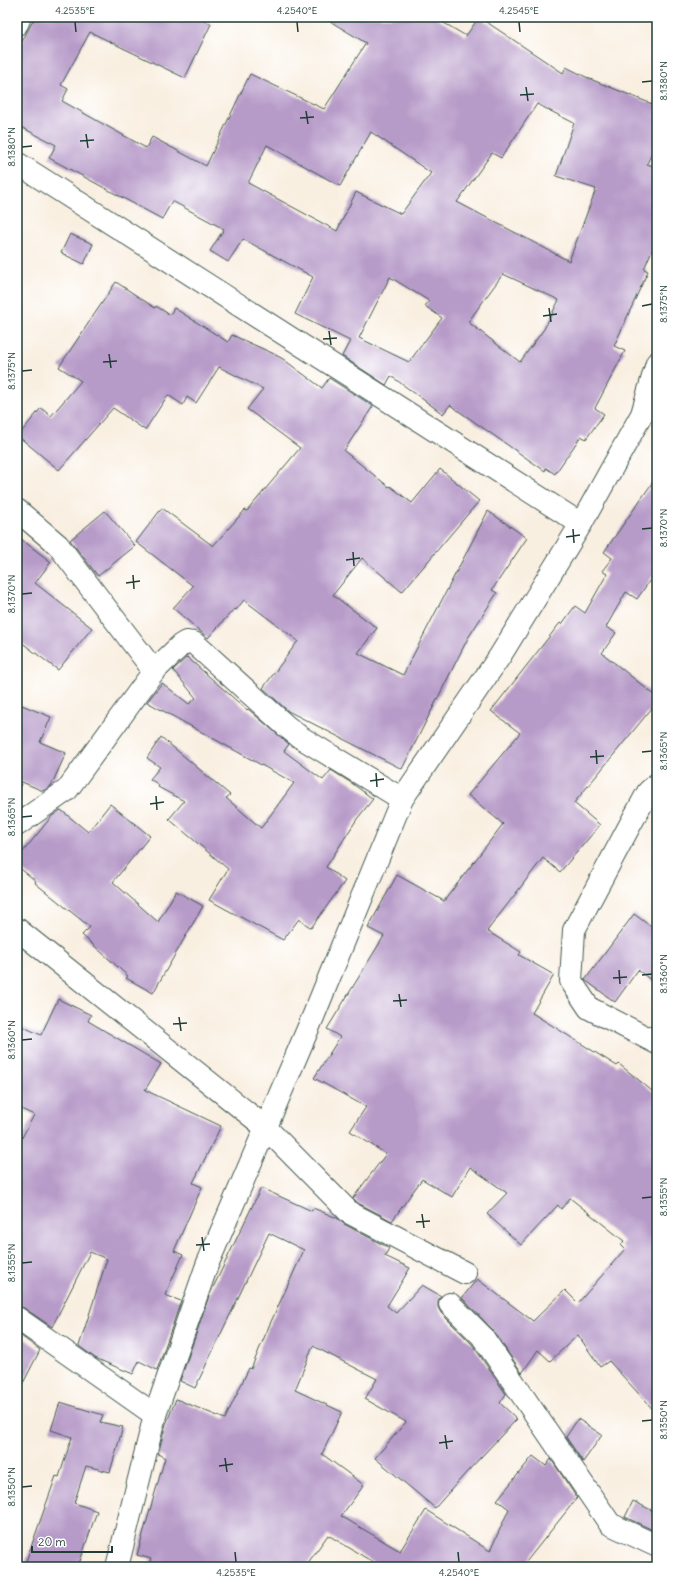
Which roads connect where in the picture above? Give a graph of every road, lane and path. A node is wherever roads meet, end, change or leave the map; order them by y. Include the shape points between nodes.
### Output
1 (20, 17) edge
2 (17, 24) edge
3 (18, 166) edge
4 (657, 363) edge
5 (649, 414) edge
6 (17, 510) edge
7 (581, 524) junction
8 (154, 671) junction
9 (657, 784) edge
10 (402, 799) junction
11 (17, 825) edge
12 (17, 929) edge
13 (657, 1043) edge
14 (265, 1127) junction
15 (465, 1273) dead end
16 (450, 1304) dead end
17 (17, 1318) edge
18 (155, 1415) junction
19 (657, 1546) edge
20 (117, 1567) edge

1 - 2 street
3 - 7 street
4 - 5 street
5 - 7 street
6 - 8 street via 58,545
7 - 10 street via 500,656
8 - 10 street via 181,645 186,642 194,643 286,726
8 - 11 street via 67,790
9 - 13 street via 648,792 574,930 571,981 589,1008
10 - 14 street
12 - 14 street
14 - 15 street via 350,1213
14 - 18 street via 207,1265
16 - 19 street via 482,1336 610,1524
17 - 18 street
18 - 20 street

